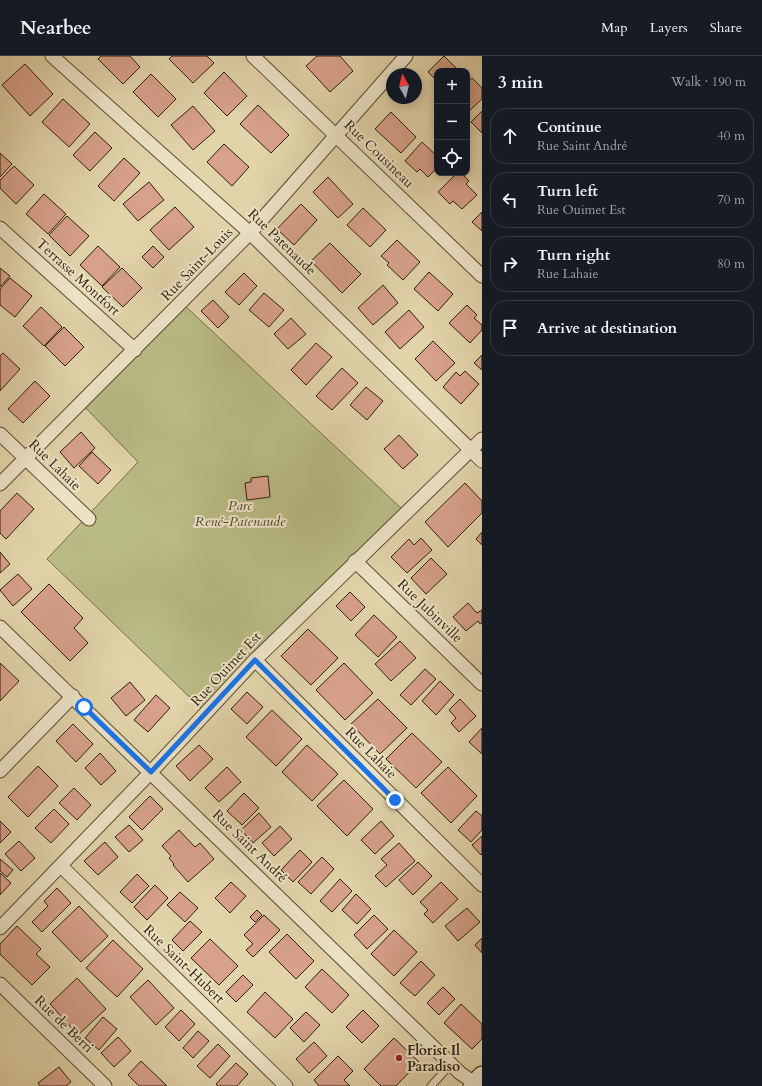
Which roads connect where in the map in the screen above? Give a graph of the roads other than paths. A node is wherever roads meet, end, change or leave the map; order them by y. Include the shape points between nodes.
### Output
1 (52, 56) edge
2 (253, 56) edge
3 (406, 56) edge
4 (335, 135) junction
5 (0, 228) edge
6 (250, 233) junction
7 (482, 276) edge
8 (135, 350) junction
9 (0, 434) edge
10 (482, 439) edge
11 (471, 450) junction
12 (25, 458) junction
13 (482, 461) edge
14 (0, 484) edge
15 (89, 518) dead end
16 (355, 561) junction
17 (0, 626) edge
18 (255, 660) junction
19 (482, 684) edge
20 (73, 696) junction
21 (0, 771) edge
22 (151, 772) junction
23 (61, 866) junction
24 (482, 885) edge
25 (0, 928) edge
26 (0, 984) edge
27 (451, 1064) junction
28 (477, 1083) edge
29 (105, 1086) edge
30 (286, 1086) edge
31 (431, 1086) edge

1 - 6 street, Rue Patenaude
2 - 4 street, Rue Cousineau
3 - 4 street, Rue Saint-Louis
4 - 6 street, Rue Saint-Louis
4 - 7 street, Rue Cousineau
5 - 8 street, Terrasse Montfort
6 - 8 street, Rue Saint-Louis
6 - 11 street, Rue Patenaude
8 - 12 street, Rue Saint-Louis
9 - 12 street, Rue Lahaie
10 - 11 street, Rue Ouimet Est
11 - 13 street, Rue Patenaude
11 - 16 street, Rue Ouimet Est
12 - 14 street, Rue Saint-Louis
12 - 15 street, Rue Lahaie
16 - 18 street, Rue Ouimet Est
16 - 19 street, Rue Jubinville
17 - 20 street, Rue Saint André
18 - 22 street, Rue Ouimet Est
18 - 24 street, Rue Lahaie
20 - 21 street
20 - 22 street, Rue Saint André
22 - 23 street, Rue Ouimet Est
22 - 27 street, Rue Saint André
23 - 25 street, Rue Ouimet Est
23 - 30 street, Rue Saint-Hubert
26 - 29 street, Rue de Berri
27 - 28 street, Rue Saint André
27 - 31 lane

